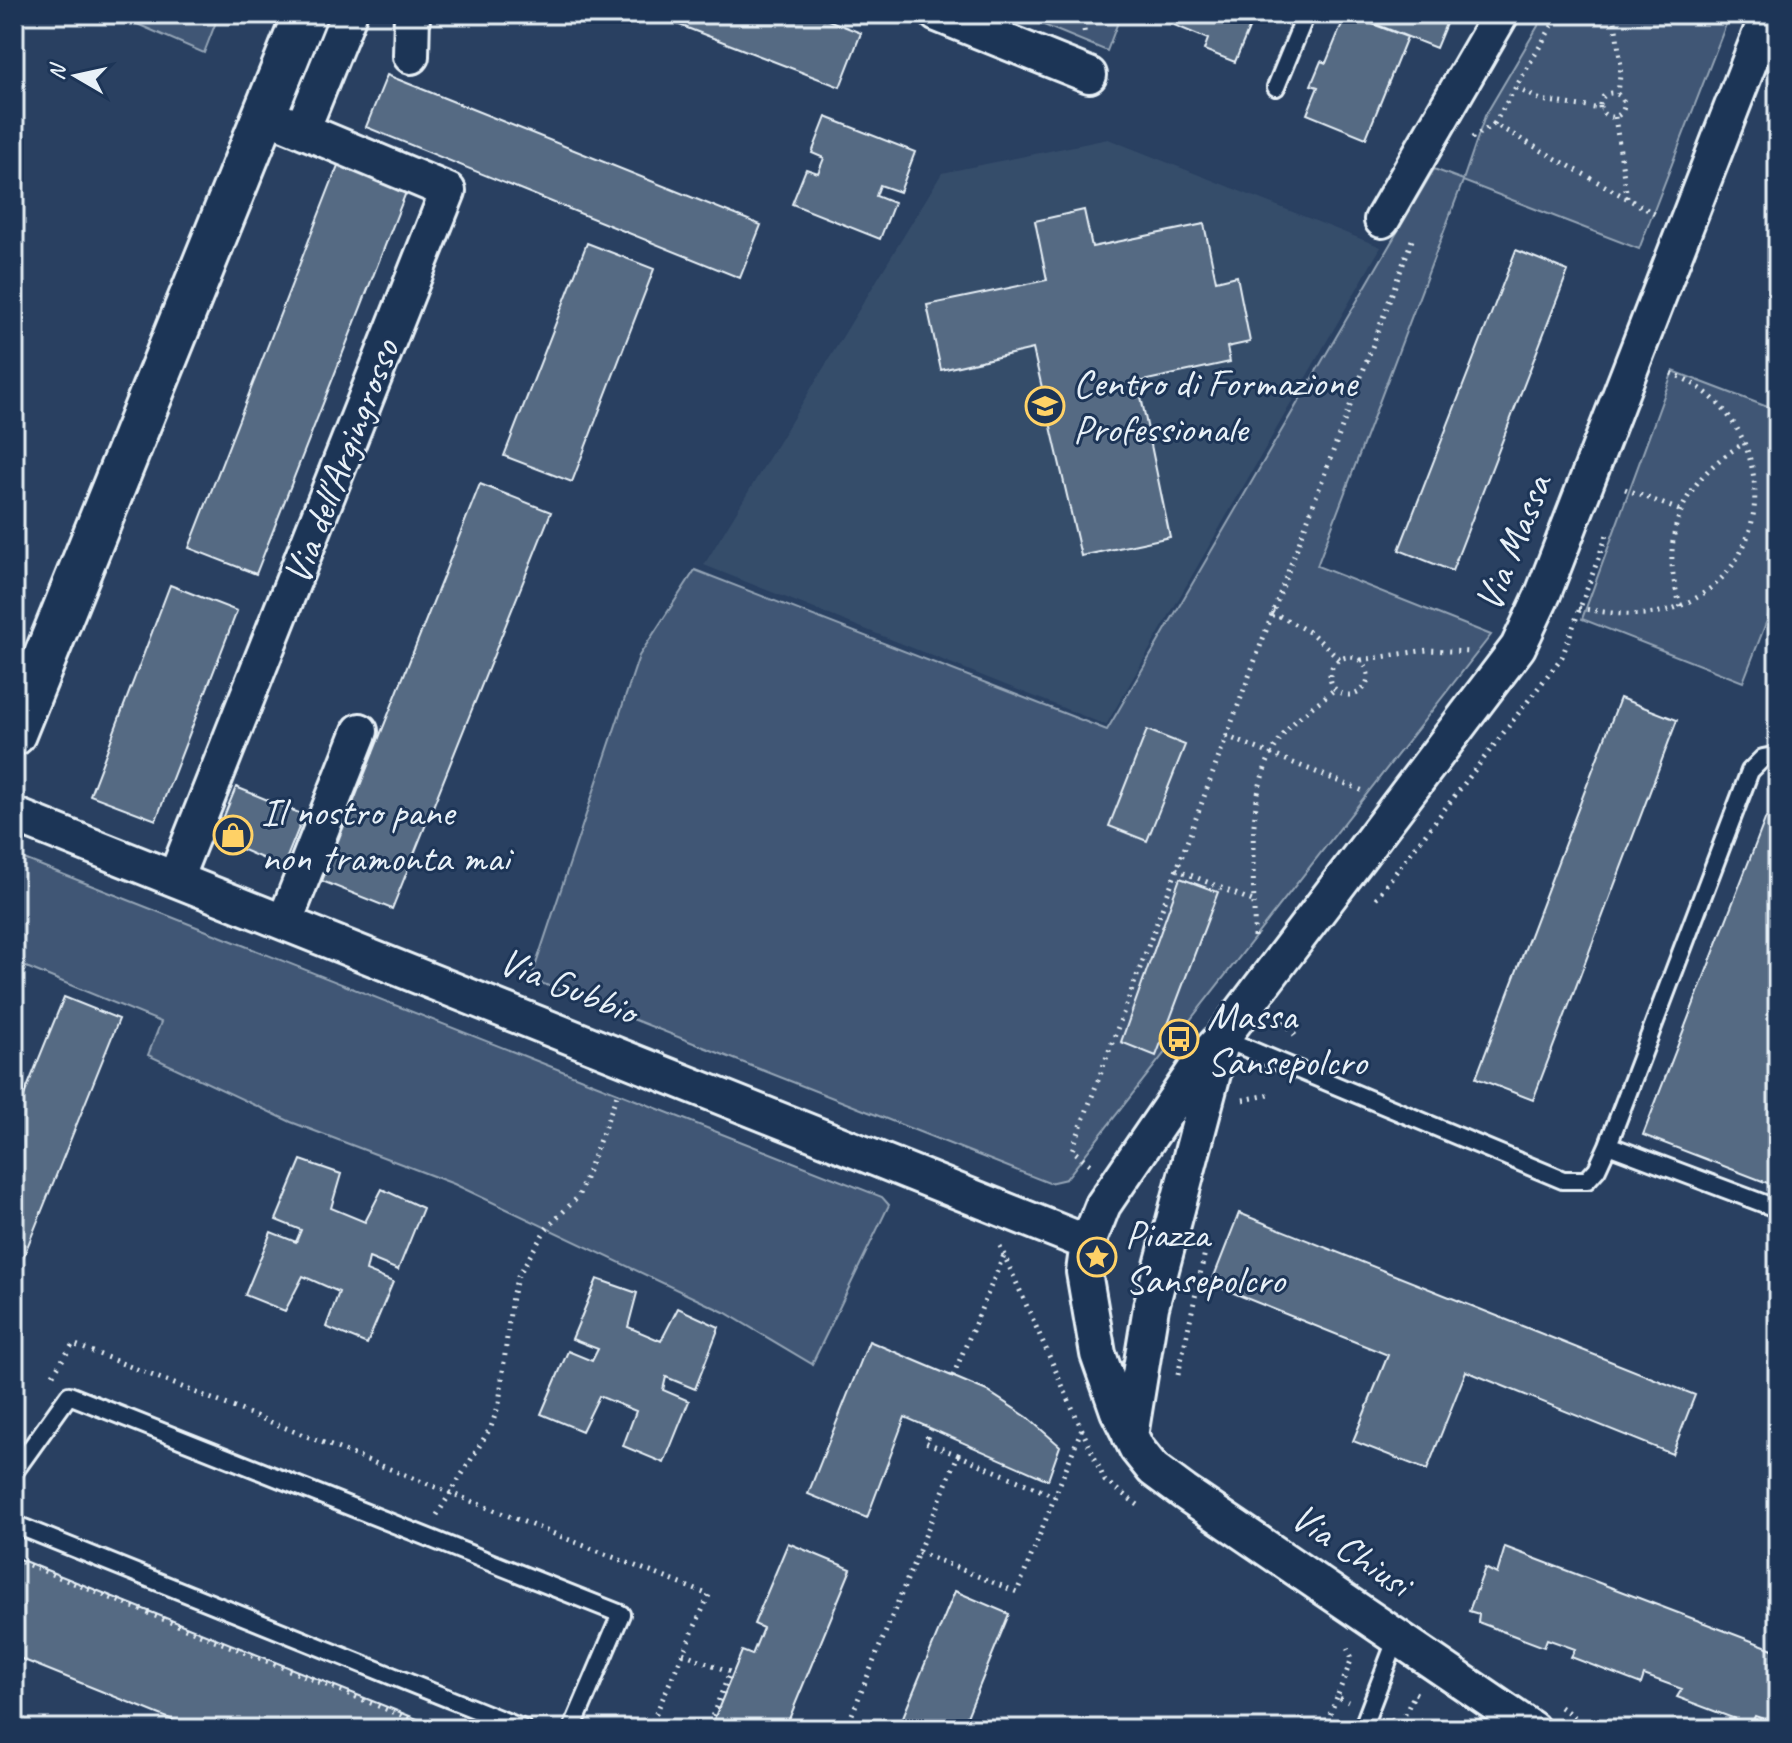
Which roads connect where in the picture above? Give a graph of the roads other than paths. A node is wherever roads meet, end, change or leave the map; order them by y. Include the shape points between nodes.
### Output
1 (305, 14) edge
2 (349, 14) edge
3 (412, 14) edge
4 (937, 14) edge
5 (1306, 14) edge
6 (1501, 14) edge
7 (1768, 14) edge
8 (411, 56) dead end
9 (1089, 75) dead end
10 (1276, 87) dead end
11 (284, 122) junction
12 (1382, 220) dead end
13 (360, 731) dead end
14 (14, 734) edge
15 (1778, 755) edge
16 (14, 815) edge
17 (175, 879) junction
18 (285, 921) junction
19 (1222, 1038) junction
20 (1608, 1145) junction
21 (1778, 1209) edge
22 (1088, 1243) junction
23 (1130, 1436) junction
24 (14, 1472) edge
25 (14, 1524) edge
26 (1398, 1635) junction
27 (524, 1729) edge
28 (572, 1729) edge
29 (1362, 1729) edge
30 (1532, 1729) edge

1 - 11 street
2 - 11 street
3 - 8 street
4 - 9 street
5 - 10 lane
6 - 12 street
7 - 19 street, Via Massa via 1530,623 1508,662 1261,965
11 - 14 street
11 - 17 street, Via dell'Argingrosso via 448,191
13 - 18 street
15 - 20 lane via 1763,758 1744,782
16 - 17 street, Via Gubbio
17 - 18 street, Via Gubbio
18 - 22 street, Via Gubbio
19 - 20 lane via 1563,1180 1587,1180
19 - 22 street via 1125,1169
19 - 23 street via 1151,1307
20 - 21 lane
22 - 23 street via 1084,1272 1092,1329
23 - 26 street, Via Chiusi via 1143,1459 1167,1479
24 - 28 lane via 69,1395 621,1614
25 - 27 lane
26 - 29 lane
26 - 30 street, Via Chiusi

